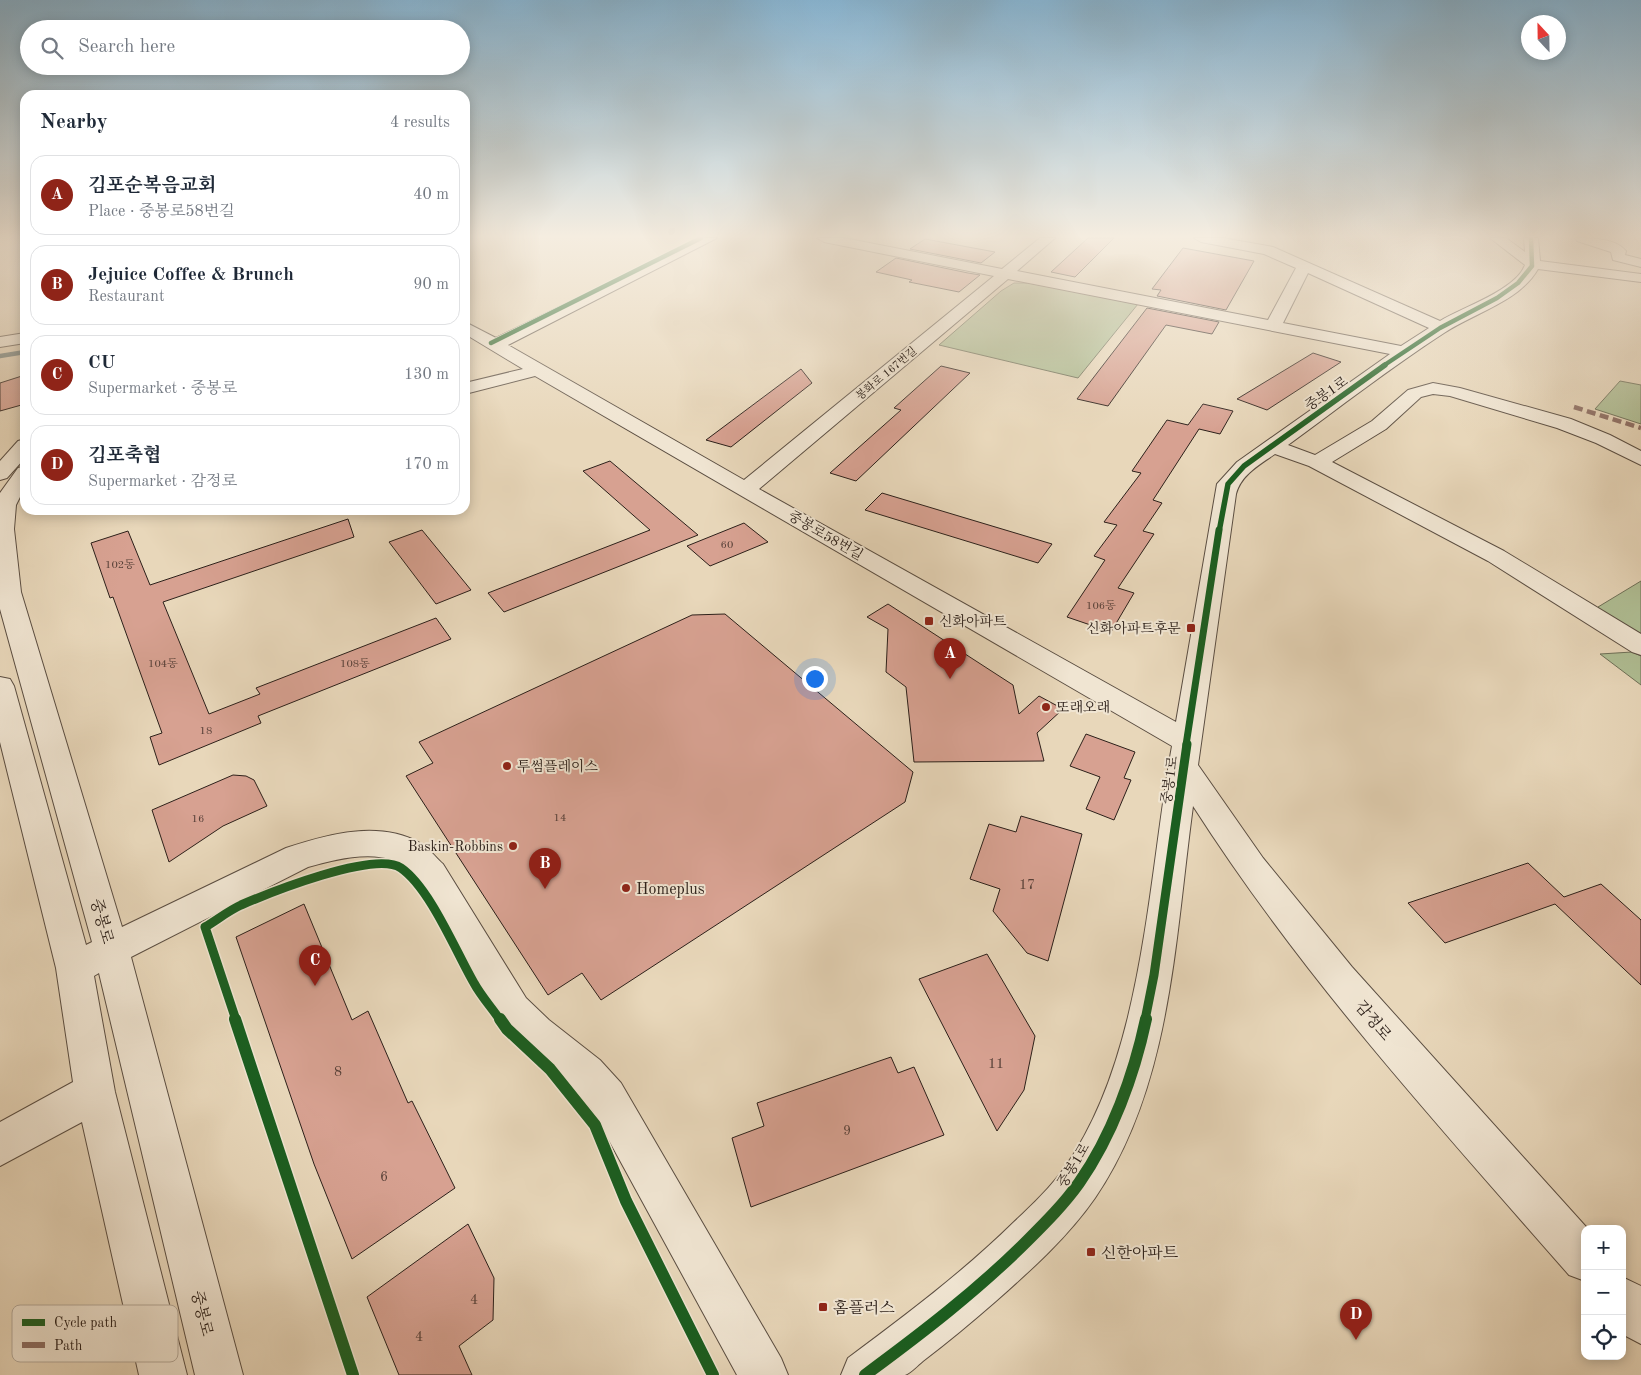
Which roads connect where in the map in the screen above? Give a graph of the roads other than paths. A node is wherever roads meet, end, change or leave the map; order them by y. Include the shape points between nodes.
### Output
1 (582, 302) edge
2 (972, 302) edge
3 (1151, 302) edge
4 (1286, 302) edge
5 (1384, 302) edge
6 (1487, 302) edge
7 (1273, 326) junction
8 (1441, 327) junction
9 (470, 330) edge
10 (20, 339) edge
11 (0, 342) edge
12 (496, 345) junction
13 (1405, 365) junction
14 (539, 370) junction
15 (470, 388) edge
16 (1525, 394) dead end
17 (1273, 446) junction
18 (1641, 459) edge
19 (20, 460) edge
20 (1316, 462) junction
21 (20, 479) edge
22 (746, 489) junction
23 (8, 496) edge
24 (1641, 646) edge
25 (0, 686) edge
26 (1185, 754) junction
27 (111, 948) junction
28 (74, 968) junction
29 (95, 1092) junction
30 (0, 1146) edge
31 (1581, 1254) edge
32 (1626, 1304) edge
33 (146, 1305) edge
34 (1641, 1320) edge
35 (160, 1362) edge
36 (163, 1375) edge
37 (218, 1375) edge
38 (764, 1375) edge
39 (865, 1375) edge

1 - 12 street
2 - 22 street, 봉화로 167번길
3 - 7 street
4 - 7 street
5 - 8 street
6 - 8 street, 중봉1로
7 - 13 street
8 - 13 street, 중봉1로
9 - 12 street, 중봉로58번길
10 - 11 street
12 - 14 street, 중봉로58번길
13 - 16 street
13 - 17 street, 중봉1로
14 - 15 street
14 - 22 street, 중봉로58번길
17 - 20 street
17 - 26 street, 중봉1로 via 1244,466 1228,484 1225,494
18 - 20 street via 1609,440 1569,424 1456,393 1426,389 1345,447
19 - 23 street
20 - 24 street via 1496,556
21 - 23 street, 중봉로
22 - 26 street, 중봉로58번길
23 - 27 street, 중봉로 via 1,543 11,604
25 - 28 street
26 - 31 street, 감정로 via 1261,881 1321,957
26 - 39 street, 중봉1로 via 1164,924 1143,1035 1128,1084 1086,1173 1061,1207 1020,1250 964,1300
27 - 28 street
27 - 37 street, 중봉로
27 - 38 street via 273,869 318,851 369,845 406,851 431,874 524,1024 598,1083
28 - 29 street
29 - 30 street
29 - 33 street
32 - 34 street
35 - 36 street

